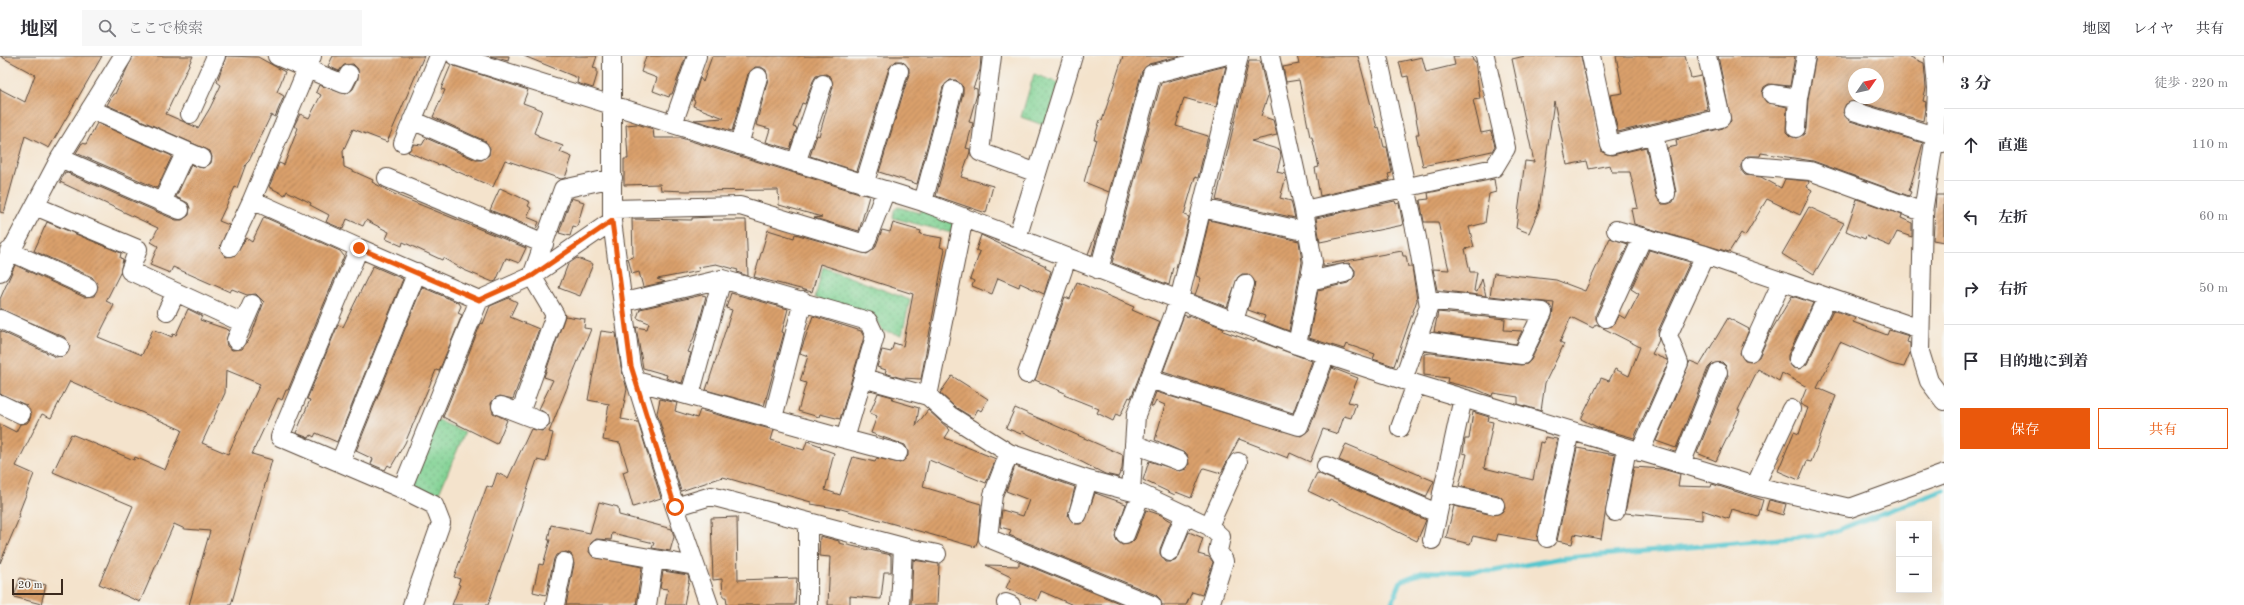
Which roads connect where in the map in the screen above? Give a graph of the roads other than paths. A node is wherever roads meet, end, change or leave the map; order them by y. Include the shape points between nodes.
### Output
1 (124, 56) edge
2 (216, 56) edge
3 (277, 56) edge
4 (439, 56) edge
5 (455, 56) edge
6 (612, 56) edge
7 (697, 56) edge
8 (992, 56) edge
9 (1073, 56) edge
10 (1223, 56) edge
11 (1239, 56) edge
12 (1270, 56) edge
13 (1378, 56) edge
14 (1485, 56) edge
15 (1591, 56) edge
16 (1707, 56) edge
17 (1806, 56) edge
18 (1934, 56) edge
19 (1202, 58) edge
20 (310, 62) edge
21 (899, 71) dead end
22 (349, 74) dead end
23 (758, 77) dead end
24 (822, 84) dead end
25 (953, 90) dead end
26 (1772, 94) dead end
27 (1798, 98) junction
28 (614, 104) junction
29 (90, 109) junction
30 (1853, 111) dead end
31 (190, 114) dead end
32 (412, 120) junction
33 (673, 124) junction
34 (1796, 128) dead end
35 (1654, 134) junction
36 (1940, 140) edge
37 (403, 143) dead end
38 (739, 145) junction
39 (480, 150) dead end
40 (186, 151) junction
41 (60, 158) junction
42 (202, 158) dead end
43 (796, 163) junction
44 (1751, 166) dead end
45 (1037, 173) junction
46 (386, 178) dead end
47 (613, 178) junction
48 (864, 185) junction
49 (1407, 188) junction
50 (886, 190) junction
51 (1666, 194) dead end
52 (252, 200) junction
53 (162, 202) junction
54 (923, 202) junction
55 (35, 206) junction
56 (1202, 208) junction
57 (180, 210) dead end
58 (1304, 210) junction
59 (1923, 212) junction
60 (613, 215) junction
61 (964, 217) junction
62 (1616, 230) dead end
63 (1308, 232) junction
64 (1017, 238) junction
65 (1643, 238) junction
66 (544, 244) junction
67 (230, 247) dead end
68 (359, 248) junction
69 (9, 251) junction
70 (1705, 255) junction
71 (1067, 258) junction
72 (1099, 270) junction
73 (0, 272) edge
74 (417, 272) junction
75 (1345, 273) dead end
76 (532, 276) junction
77 (722, 279) junction
78 (1309, 281) junction
79 (1782, 281) junction
80 (1245, 284) dead end
81 (88, 286) dead end
82 (176, 292) junction
83 (1827, 297) junction
84 (479, 300) junction
85 (1179, 300) junction
86 (1428, 300) junction
87 (803, 301) junction
88 (624, 302) junction
89 (252, 304) dead end
90 (167, 311) dead end
91 (1606, 318) dead end
92 (0, 319) edge
93 (1234, 321) junction
94 (243, 323) junction
95 (1920, 329) junction
96 (236, 340) dead end
97 (1417, 340) junction
98 (1297, 345) junction
99 (60, 347) dead end
100 (1750, 352) dead end
101 (1326, 354) junction
102 (1798, 359) dead end
103 (1718, 372) dead end
104 (1027, 374) dead end
105 (863, 378) junction
106 (1149, 379) junction
107 (636, 382) junction
108 (1410, 382) junction
109 (690, 395) junction
110 (928, 396) junction
111 (1463, 398) junction
112 (1944, 401) edge
113 (0, 404) edge
114 (502, 406) dead end
115 (1791, 409) dead end
116 (520, 413) junction
117 (21, 414) dead end
118 (774, 418) junction
119 (540, 421) dead end
120 (1400, 428) dead end
121 (1570, 431) junction
122 (845, 439) junction
123 (1134, 444) junction
124 (1633, 450) junction
125 (898, 453) dead end
126 (1009, 453) junction
127 (1179, 461) dead end
128 (340, 462) junction
129 (1238, 462) dead end
130 (1681, 464) junction
131 (1326, 466) dead end
132 (1944, 474) edge
133 (1088, 480) junction
134 (1755, 486) junction
135 (402, 489) junction
136 (1136, 492) junction
137 (1442, 493) junction
138 (1495, 505) dead end
139 (675, 507) junction
140 (1615, 512) dead end
141 (1078, 514) dead end
142 (1184, 514) junction
143 (1437, 514) junction
144 (808, 522) junction
145 (1209, 526) junction
146 (1125, 535) dead end
147 (1547, 538) dead end
148 (1432, 540) dead end
149 (903, 547) junction
150 (599, 549) dead end
151 (1170, 552) dead end
152 (937, 554) dead end
153 (654, 560) junction
154 (564, 562) dead end
155 (695, 566) junction
156 (412, 605) edge
157 (555, 605) edge
158 (647, 605) edge
159 (709, 605) edge
160 (808, 605) edge
161 (900, 605) edge
162 (1152, 605) edge
163 (1210, 605) edge

1 - 29 street
2 - 31 street
3 - 20 street
4 - 32 street
5 - 28 street
6 - 28 street
7 - 33 street
8 - 45 street via 980,152
9 - 45 street
10 - 19 street
11 - 56 street
12 - 58 street
13 - 49 street
14 - 49 street via 1506,148 1494,168
15 - 35 street via 1610,145
16 - 35 street via 1721,118
17 - 27 street
18 - 36 street
19 - 72 street via 1152,74
20 - 22 street via 344,84
20 - 52 street
21 - 48 street
23 - 38 street
24 - 43 street
25 - 54 street
26 - 27 street
27 - 34 street
28 - 33 street
28 - 47 street
29 - 40 street
29 - 41 street
30 - 36 street
32 - 37 street
32 - 39 street
33 - 38 street
35 - 51 street
36 - 59 street
38 - 43 street
40 - 42 street
40 - 53 street
41 - 53 street
41 - 55 street
43 - 48 street
44 - 59 street via 1810,171
45 - 64 street
46 - 66 street via 418,199
47 - 60 street
47 - 66 street via 563,189
48 - 50 street
49 - 58 street
49 - 86 street
50 - 54 street
50 - 60 street via 865,244 740,206
52 - 67 street
52 - 68 street
53 - 57 street
54 - 61 street
55 - 69 street
55 - 82 street via 138,249 130,271
56 - 63 street
56 - 85 street
58 - 63 street
59 - 95 street
60 - 76 street
60 - 88 street
61 - 64 street
61 - 110 street
62 - 65 street
63 - 78 street via 1313,262
64 - 71 street
65 - 70 street
65 - 91 street
66 - 76 street
68 - 74 street
68 - 128 street via 280,437
69 - 73 street
69 - 81 street
70 - 79 street
70 - 124 street via 1668,335 1679,363
71 - 72 street
71 - 104 street
72 - 85 street
74 - 84 street
74 - 128 street
75 - 78 street
76 - 84 street
76 - 116 street via 555,316
77 - 87 street
77 - 88 street
77 - 109 street
78 - 98 street
79 - 83 street
79 - 100 street
80 - 93 street
82 - 90 street
82 - 94 street
83 - 95 street
83 - 102 street
84 - 135 street
85 - 93 street
85 - 106 street
86 - 97 street via 1429,306
86 - 97 street via 1543,312 1522,355
87 - 105 street via 868,321 875,336
87 - 118 street
88 - 107 street via 631,366
89 - 94 street
92 - 99 street
93 - 98 street
94 - 96 street
95 - 112 street via 1920,352 1929,381
97 - 108 street
98 - 101 street
101 - 106 street via 1299,426
101 - 108 street
103 - 130 street
105 - 110 street
105 - 122 street
106 - 123 street via 1136,415
107 - 109 street
107 - 139 street
108 - 111 street
108 - 120 street
109 - 118 street
110 - 126 street via 949,415
111 - 121 street
111 - 137 street
113 - 117 street
114 - 116 street
115 - 134 street
116 - 119 street
118 - 122 street
121 - 124 street
121 - 147 street
122 - 125 street
123 - 127 street
123 - 136 street
124 - 130 street
124 - 140 street
126 - 133 street
126 - 162 street via 993,495 988,538
128 - 135 street
129 - 145 street
130 - 134 street
131 - 143 street
132 - 134 street via 1850,508
133 - 136 street
133 - 141 street
135 - 156 street via 434,505 441,523
136 - 142 street
136 - 146 street
137 - 138 street
137 - 143 street
139 - 144 street via 711,496
139 - 155 street
142 - 145 street
142 - 151 street
143 - 148 street
144 - 149 street
144 - 160 street
145 - 163 street via 1221,537 1218,551 1224,561
149 - 152 street
149 - 161 street
150 - 153 street
153 - 155 street
153 - 158 street
154 - 157 street
155 - 159 street

